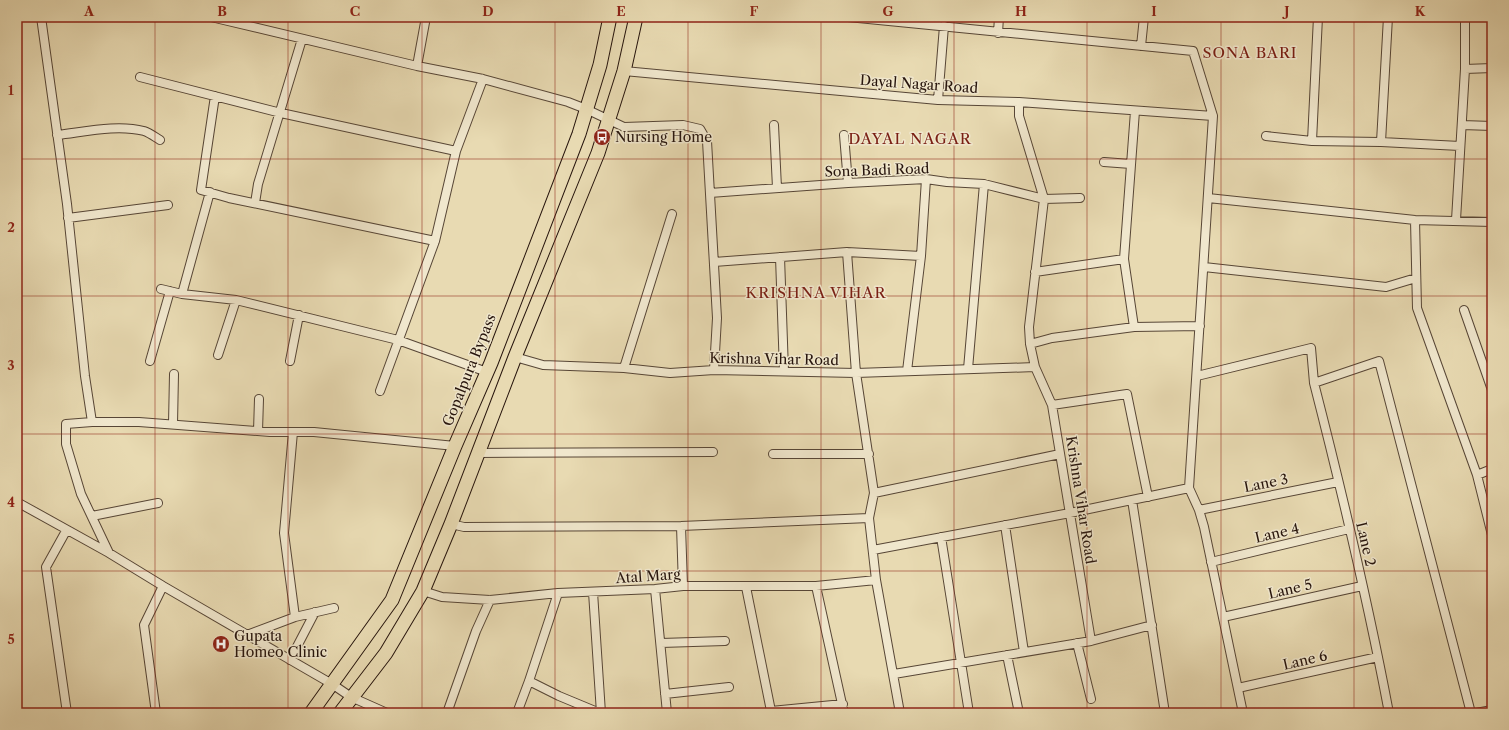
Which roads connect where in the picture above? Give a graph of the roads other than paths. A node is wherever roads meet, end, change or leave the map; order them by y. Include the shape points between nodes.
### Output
1 (41, 17) edge
2 (211, 17) edge
3 (426, 17) edge
4 (610, 17) edge
5 (636, 17) edge
6 (848, 17) edge
7 (999, 17) edge
8 (1144, 17) edge
9 (1318, 17) edge
10 (1388, 17) edge
11 (1465, 17) edge
12 (235, 20) edge
13 (944, 26) junction
14 (998, 33) junction
15 (302, 39) junction
16 (1141, 46) junction
17 (417, 66) junction
18 (1492, 68) edge
19 (1465, 69) junction
20 (624, 71) junction
21 (140, 77) dead end
22 (483, 79) junction
23 (215, 96) junction
24 (938, 100) junction
25 (1019, 102) junction
26 (586, 109) junction
27 (1135, 111) junction
28 (280, 113) junction
29 (1213, 116) junction
30 (609, 119) junction
31 (774, 125) dead end
32 (1462, 125) junction
33 (1492, 126) edge
34 (57, 135) junction
35 (844, 135) dead end
36 (1266, 136) dead end
37 (160, 140) dead end
38 (1312, 141) junction
39 (1381, 142) junction
40 (1460, 146) junction
41 (456, 152) junction
42 (1104, 162) dead end
43 (1131, 164) junction
44 (926, 179) junction
45 (848, 183) junction
46 (984, 184) junction
47 (777, 188) junction
48 (210, 192) junction
49 (710, 194) junction
50 (1044, 198) junction
51 (1080, 198) dead end
52 (1208, 198) junction
53 (255, 203) junction
54 (168, 205) dead end
55 (672, 214) dead end
56 (68, 218) junction
57 (1415, 220) junction
58 (1456, 220) junction
59 (1492, 222) edge
60 (435, 241) junction
61 (847, 252) junction
62 (922, 256) junction
63 (780, 257) junction
64 (1124, 259) junction
65 (714, 262) junction
66 (1204, 268) junction
67 (1035, 272) junction
68 (1416, 278) junction
69 (161, 289) dead end
70 (170, 291) junction
71 (182, 294) junction
72 (236, 300) junction
73 (1464, 310) dead end
74 (299, 315) junction
75 (1200, 326) junction
76 (1134, 327) junction
77 (398, 340) junction
78 (1030, 344) junction
79 (218, 355) dead end
80 (515, 357) junction
81 (290, 360) dead end
82 (150, 361) dead end
83 (1035, 367) junction
84 (624, 368) junction
85 (968, 369) junction
86 (714, 370) junction
87 (784, 371) junction
88 (907, 371) junction
89 (488, 372) junction
90 (856, 373) junction
91 (174, 374) dead end
92 (1197, 376) junction
93 (1314, 383) junction
94 (1492, 390) edge
95 (380, 392) dead end
96 (259, 399) dead end
97 (1052, 405) junction
98 (92, 422) junction
99 (173, 424) junction
100 (258, 431) junction
101 (293, 432) junction
102 (455, 446) junction
103 (713, 452) dead end
104 (478, 453) junction
105 (773, 454) dead end
106 (869, 454) junction
107 (1060, 454) junction
108 (1492, 469) edge
109 (1477, 475) junction
110 (1338, 482) junction
111 (1189, 488) junction
112 (874, 493) junction
113 (1148, 497) junction
114 (1132, 500) junction
115 (17, 502) edge
116 (158, 503) dead end
117 (1199, 510) junction
118 (1070, 513) junction
119 (92, 516) junction
120 (869, 518) junction
121 (451, 524) junction
122 (1005, 525) junction
123 (681, 526) junction
124 (1349, 529) junction
125 (66, 530) junction
126 (1492, 535) edge
127 (941, 537) junction
128 (873, 550) junction
129 (109, 553) junction
130 (1211, 562) junction
131 (876, 580) junction
132 (163, 586) junction
133 (683, 586) junction
134 (746, 586) junction
135 (816, 586) junction
136 (1362, 586) junction
137 (655, 589) junction
138 (422, 591) junction
139 (593, 592) junction
140 (558, 593) junction
141 (490, 600) junction
142 (334, 608) dead end
143 (315, 612) junction
144 (295, 617) junction
145 (1223, 617) junction
146 (1152, 625) junction
147 (247, 635) junction
148 (725, 641) dead end
149 (1091, 641) junction
150 (660, 643) junction
151 (1077, 643) junction
152 (1024, 652) junction
153 (1007, 655) junction
154 (1378, 657) junction
155 (290, 660) junction
156 (962, 663) junction
157 (894, 674) junction
158 (529, 681) junction
159 (332, 684) junction
160 (729, 687) dead end
161 (1238, 688) junction
162 (665, 694) junction
163 (351, 697) junction
164 (1091, 699) dead end
165 (842, 704) junction
166 (1492, 710) edge
167 (67, 713) edge
168 (156, 713) edge
169 (311, 713) edge
170 (340, 713) edge
171 (387, 713) edge
172 (447, 713) edge
173 (517, 713) edge
174 (601, 713) edge
175 (667, 713) edge
176 (844, 713) edge
177 (900, 713) edge
178 (969, 713) edge
179 (1019, 713) edge
180 (1165, 713) edge
181 (1243, 713) edge
182 (1389, 713) edge
183 (1471, 713) edge
184 (1476, 713) edge

1 - 34 street
2 - 12 street
3 - 17 street
4 - 26 main road, Gopalpura Bypass via 600,65
5 - 20 main road
6 - 13 street
7 - 14 street
8 - 16 street
9 - 38 street
10 - 39 street
11 - 19 street
12 - 15 street
13 - 14 street
13 - 24 street
14 - 16 street
15 - 17 street
15 - 28 street
16 - 29 street via 1193,51
17 - 22 street
18 - 19 street
19 - 32 street
20 - 24 street, Dayal Nagar Road
20 - 30 main road
21 - 23 street
22 - 26 street
22 - 41 street
23 - 28 street
23 - 48 street via 201,190
24 - 25 street, Dayal Nagar Road
25 - 27 street, Dayal Nagar Road
25 - 50 street, Krishna Vihar Road via 1019,116
26 - 30 street
26 - 89 main road, Gopalpura Bypass via 579,134
27 - 29 street, Dayal Nagar Road
27 - 43 street
28 - 41 street
28 - 53 street via 258,184
29 - 52 street
30 - 49 street via 624,127 683,125 700,129 707,141
30 - 80 main road via 598,154
31 - 47 street
32 - 33 street
32 - 40 street
34 - 37 street via 131,129 146,132
34 - 56 street
35 - 45 street
36 - 38 street
38 - 39 street
39 - 40 street
40 - 58 street
41 - 60 street
42 - 43 street
43 - 64 street
44 - 45 street, Sona Badi Road
44 - 46 street, Sona Badi Road
44 - 62 street
45 - 47 street, Sona Badi Road
46 - 50 street, Sona Badi Road
46 - 85 street
47 - 49 street, Sona Badi Road
48 - 53 street
48 - 71 street
49 - 65 street
50 - 51 street, Sona Badi Road
50 - 67 street, Krishna Vihar Road
52 - 57 street
52 - 66 street
53 - 60 street
54 - 56 street
55 - 84 street
56 - 98 street
57 - 58 street
57 - 68 street
58 - 59 street
60 - 77 street
61 - 62 street
61 - 63 street
61 - 90 street
62 - 88 street
63 - 65 street
63 - 87 street
64 - 67 street
64 - 76 street
65 - 86 street via 717,318
66 - 68 street via 1386,287
66 - 75 street
67 - 78 street, Krishna Vihar Road via 1029,327
68 - 109 street via 1417,308
69 - 70 street
70 - 71 street
70 - 82 street
71 - 72 street
72 - 74 street
72 - 79 street
73 - 94 street
74 - 77 street
74 - 81 street
75 - 76 street
75 - 92 street
76 - 78 street via 1052,338
77 - 89 street
77 - 95 street
78 - 83 street, Krishna Vihar Road
80 - 84 street, Krishna Vihar Road via 543,365
80 - 104 main road
83 - 85 street, Krishna Vihar Road
83 - 97 street, Krishna Vihar Road
84 - 86 street, Krishna Vihar Road via 670,373
85 - 88 street, Krishna Vihar Road
86 - 87 street, Krishna Vihar Road
87 - 90 street, Krishna Vihar Road
88 - 90 street, Krishna Vihar Road
89 - 102 main road, Gopalpura Bypass
90 - 106 street
91 - 99 street
92 - 93 street, Lane 2 via 1311,348
92 - 111 street
93 - 110 street, Lane 2
93 - 183 street via 1379,361
96 - 100 street
97 - 107 street, Krishna Vihar Road
97 - 113 street via 1127,394
98 - 99 street
98 - 119 street via 66,424 66,444 81,494
99 - 100 street
100 - 101 street
101 - 102 street
101 - 144 street via 284,532
102 - 159 main road, Gopalpura Bypass via 392,600
103 - 104 street
104 - 121 main road
105 - 106 street
106 - 112 street
107 - 112 street
107 - 118 street, Krishna Vihar Road
108 - 109 street
109 - 126 street
110 - 117 street, Lane 3
110 - 124 street, Lane 2
111 - 113 street
111 - 117 street
112 - 120 street
113 - 114 street
114 - 118 street
114 - 146 street
115 - 125 street
116 - 119 street
117 - 130 street
118 - 122 street
118 - 149 street, Krishna Vihar Road
119 - 129 street
120 - 123 street
120 - 128 street
121 - 123 street via 464,527
121 - 138 main road
122 - 127 street
122 - 152 street
123 - 133 street
124 - 130 street, Lane 4
124 - 136 street, Lane 2
125 - 129 street
125 - 167 street via 46,567
127 - 128 street
127 - 156 street
128 - 131 street
129 - 132 street
130 - 145 street
131 - 135 street, Atal Marg
131 - 157 street
132 - 147 street
132 - 168 street via 144,625
133 - 134 street, Atal Marg
133 - 137 street, Atal Marg
134 - 135 street, Atal Marg
134 - 165 street via 771,711
135 - 165 street
136 - 145 street, Lane 5
136 - 154 street, Lane 2
137 - 139 street, Atal Marg
137 - 150 street
138 - 141 street, Atal Marg via 442,598
138 - 163 main road via 386,654
139 - 140 street, Atal Marg
139 - 174 street
140 - 141 street, Atal Marg
140 - 158 street
141 - 172 street via 476,631
142 - 143 street
143 - 144 street
143 - 155 street
144 - 147 street
145 - 161 street
146 - 149 street
146 - 180 street
147 - 155 street
148 - 150 street
149 - 151 street
150 - 162 street
151 - 152 street
151 - 164 street
152 - 153 street
153 - 156 street
153 - 179 street
154 - 161 street, Lane 6
154 - 182 street, Lane 2
155 - 159 street
156 - 157 street
156 - 178 street
157 - 177 street
158 - 173 street
158 - 174 street
159 - 163 street
159 - 169 main road, Gopalpura Bypass
160 - 162 street
161 - 181 street
162 - 175 street
163 - 170 main road
163 - 171 street
165 - 176 street
166 - 184 street

